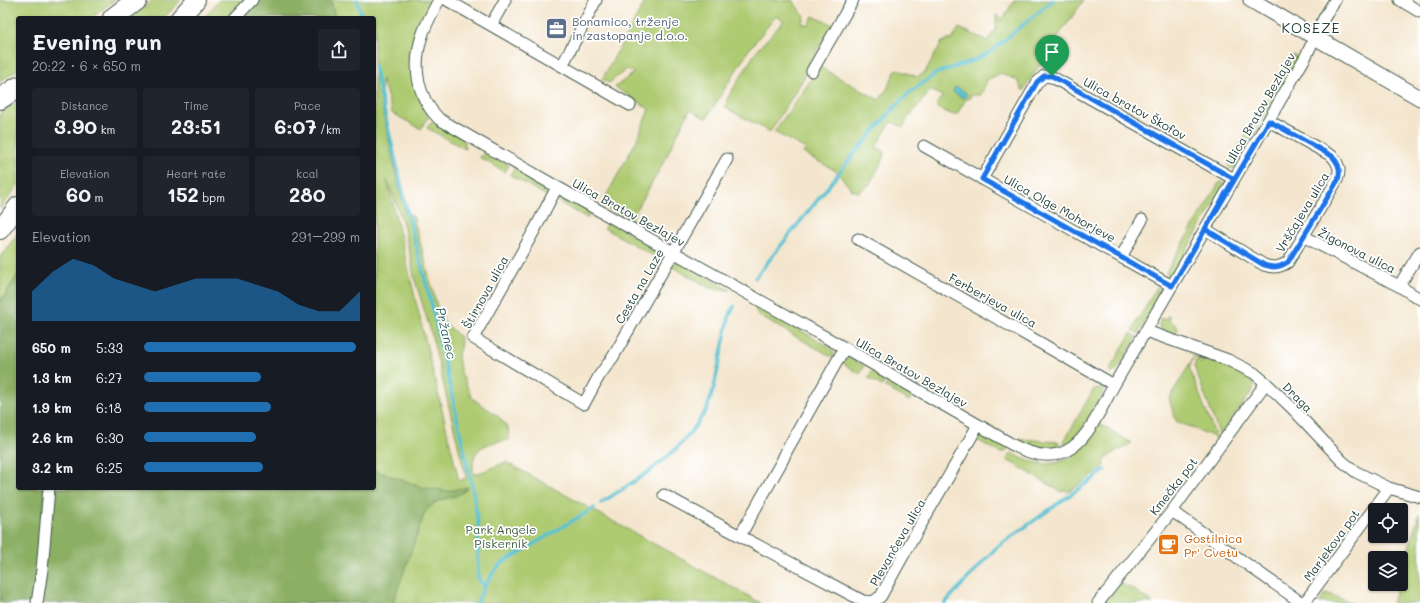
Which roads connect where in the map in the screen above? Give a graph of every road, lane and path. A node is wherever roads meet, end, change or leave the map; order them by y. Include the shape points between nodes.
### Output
1 (136, 0) edge
2 (196, 0) edge
3 (252, 0) edge
4 (439, 0) edge
5 (447, 0) edge
6 (505, 0) edge
7 (596, 0) edge
8 (853, 0) edge
9 (1250, 0) edge
10 (1335, 0) edge
11 (1400, 0) edge
12 (1420, 12) edge
13 (116, 16) edge
14 (182, 16) edge
15 (237, 16) edge
16 (491, 25) junction
17 (1315, 37) junction
18 (562, 66) junction
19 (812, 71) dead end
20 (16, 88) edge
21 (1420, 98) edge
22 (0, 99) edge
23 (630, 104) dead end
24 (1269, 121) junction
25 (924, 146) dead end
26 (727, 159) dead end
27 (982, 179) junction
28 (1234, 179) junction
29 (556, 186) junction
30 (16, 209) edge
31 (1142, 220) dead end
32 (1205, 229) junction
33 (0, 230) edge
34 (1303, 236) junction
35 (858, 238) dead end
36 (673, 251) junction
37 (1420, 252) edge
38 (1121, 257) junction
39 (1172, 286) junction
40 (1399, 286) junction
41 (1420, 299) edge
42 (1146, 331) junction
43 (844, 349) junction
44 (1266, 383) junction
45 (1114, 384) junction
46 (584, 404) joint
47 (978, 425) junction
48 (1389, 488) junction
49 (48, 490) edge
50 (664, 495) dead end
51 (1420, 497) edge
52 (1172, 511) junction
53 (740, 536) junction
54 (37, 603) edge
55 (1098, 603) edge

1 - 13 highway
2 - 14 highway
3 - 15 street
4 - 29 street, Ulica Bratov Bezlajev via 423,32 418,49 417,72 420,91 427,104 439,119
5 - 16 street
6 - 16 street
7 - 18 street
8 - 19 street
9 - 17 main road
10 - 17 street, Ulica Bratov Bezlajev
11 - 12 street
16 - 18 street
17 - 21 main road
17 - 24 street, Ulica Bratov Bezlajev
18 - 23 street
20 - 22 highway
24 - 28 street, Ulica Bratov Bezlajev
24 - 34 street, Vrščajeva ulica via 1332,156 1338,163 1338,180
25 - 27 street, Ulica Olge Mohorjeve
26 - 36 street, Cesta na Laze
27 - 28 street, Ulica bratov Škofov via 1037,82 1044,76 1052,76
27 - 38 street, Ulica Olge Mohorjeve
28 - 32 street, Ulica Bratov Bezlajev
29 - 36 street, Ulica Bratov Bezlajev
29 - 46 street, Štirnova ulica via 534,231 473,338
30 - 33 highway
31 - 38 street, Ulica Olge Mohorjeve
32 - 34 street, Vrščajeva ulica via 1272,268 1288,262
32 - 39 street, Ulica Bratov Bezlajev
34 - 40 street, Žigonova ulica
35 - 45 street, Ferberjeva ulica
36 - 43 street, Ulica Bratov Bezlajev
36 - 46 street, Cesta na Laze
37 - 40 street
38 - 39 street, Ulica Olge Mohorjeve
39 - 42 street, Ulica Bratov Bezlajev
40 - 41 street, Žigonova ulica
42 - 44 street, Draga via 1228,360 1254,373
42 - 45 street, Ulica Bratov Bezlajev
43 - 47 street, Ulica Bratov Bezlajev
43 - 53 street
44 - 48 street, Draga via 1342,462
44 - 52 street, Kmečka pot
45 - 47 street, Ulica Bratov Bezlajev via 1083,438 1059,454 1045,456 1027,452
47 - 53 street, Plevančeva ulica via 881,596 873,602 863,601
48 - 51 street, Draga
48 - 52 street, Marjekova pot via 1305,602 1299,601
49 - 54 street
50 - 53 street, Plevančeva ulica
52 - 55 street, Kmečka pot

